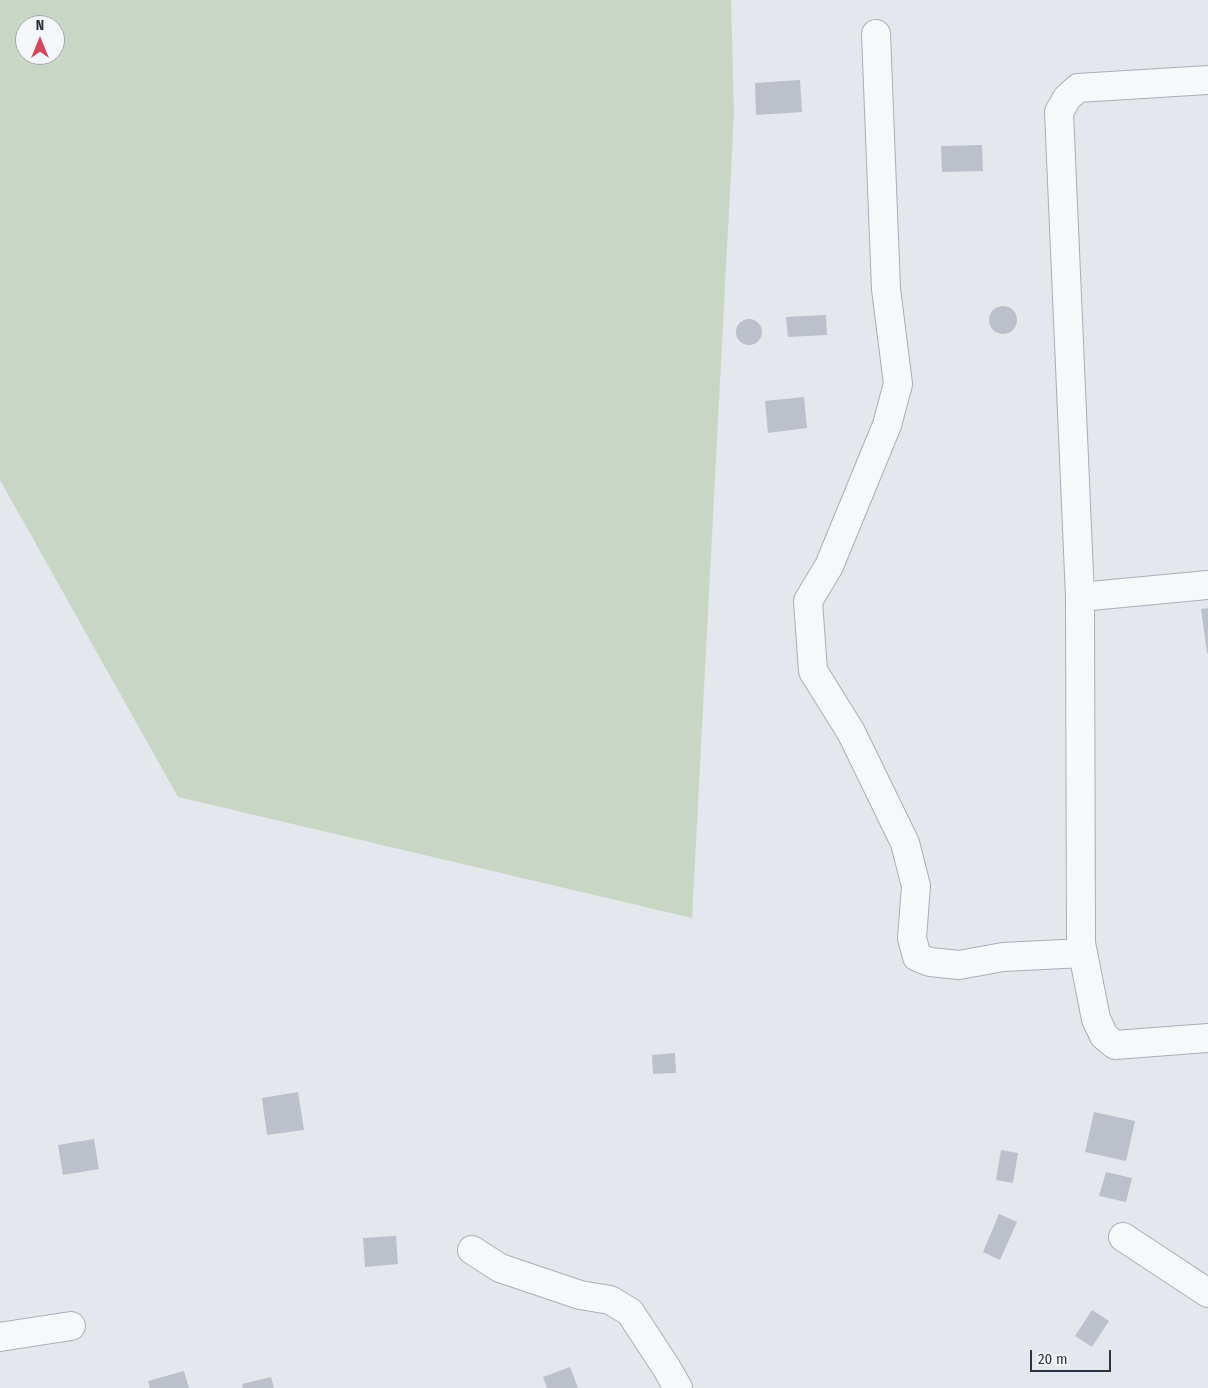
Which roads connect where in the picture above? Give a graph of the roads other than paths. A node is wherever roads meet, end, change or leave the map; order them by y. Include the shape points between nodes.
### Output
1 (876, 34) dead end
2 (1208, 80) edge
3 (1208, 585) edge
4 (1080, 597) junction
5 (1083, 953) junction
6 (1208, 1038) edge
7 (1123, 1237) dead end
8 (472, 1250) dead end
9 (1208, 1294) edge
10 (71, 1326) dead end
11 (0, 1337) edge
12 (678, 1388) edge

1 - 5 street via 886,289 898,384 887,425 833,557 808,601 813,671 851,732 905,843 916,886 912,938 917,957 959,965 1003,957
2 - 4 street via 1078,88 1059,112
3 - 4 street
4 - 5 street
5 - 6 street via 1096,1019 1104,1036 1115,1045
7 - 9 street
8 - 12 street via 500,1268 580,1295 610,1300 630,1312
10 - 11 street

